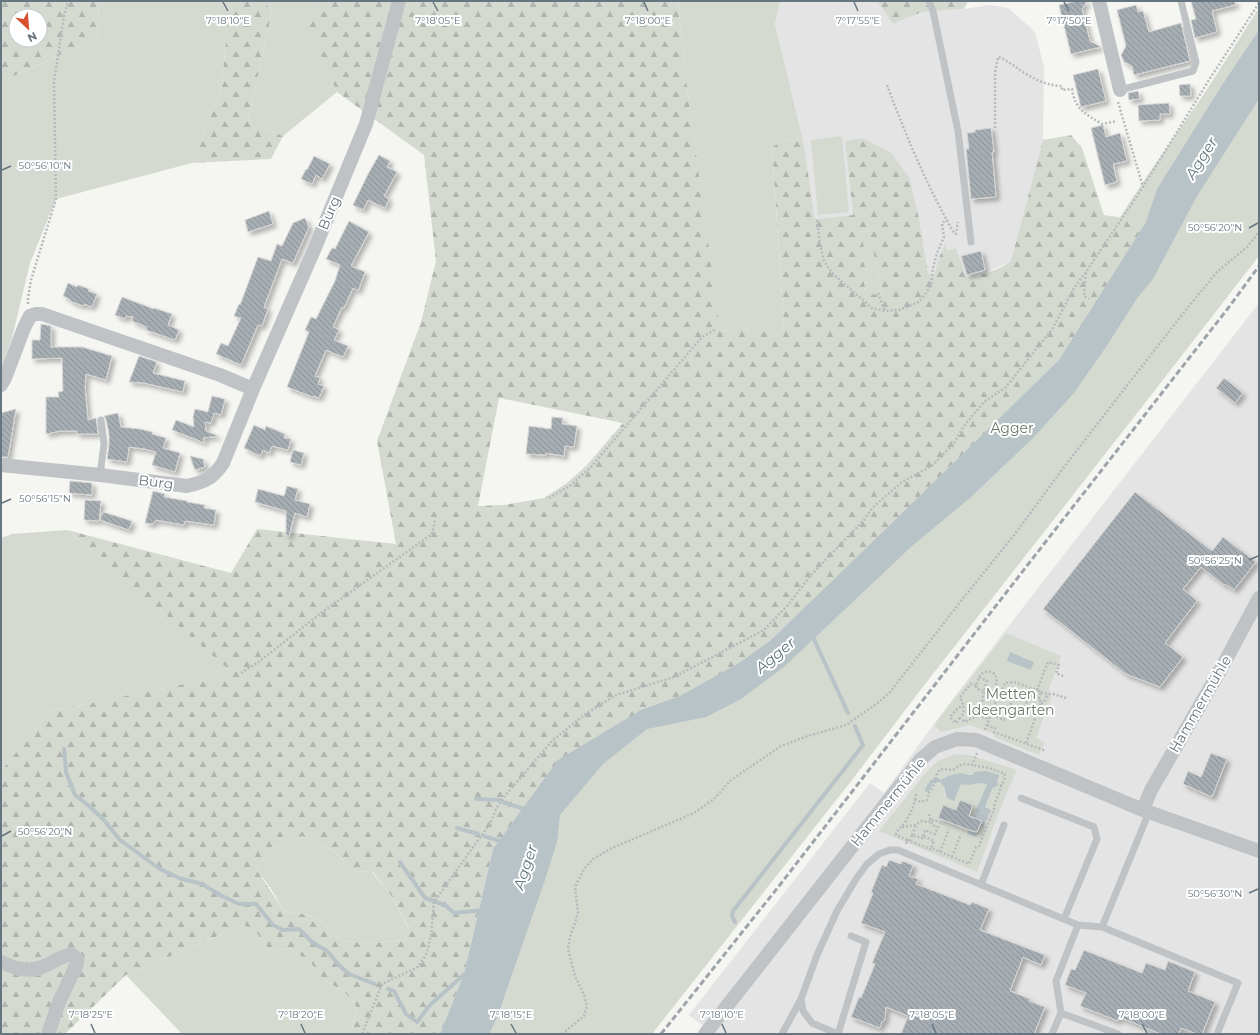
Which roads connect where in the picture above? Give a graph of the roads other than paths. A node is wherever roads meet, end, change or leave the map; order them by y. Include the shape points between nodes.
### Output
1 (399, 1) edge
2 (929, 1) edge
3 (1099, 1) edge
4 (1181, 1) edge
5 (1120, 90) joint
6 (971, 242) dead end
7 (1, 385) edge
8 (253, 389) junction
9 (101, 420) dead end
10 (1, 464) edge
11 (100, 475) junction
12 (1259, 598) edge
13 (1021, 798) dead end
14 (1146, 811) junction
15 (1004, 825) dead end
16 (1259, 851) edge
17 (981, 885) junction
18 (1064, 919) junction
19 (1078, 925) junction
20 (1102, 928) junction
21 (851, 936) dead end
22 (1, 962) edge
23 (801, 999) junction
24 (1061, 1013) junction
25 (48, 1034) edge
26 (705, 1034) edge
27 (782, 1034) edge
28 (838, 1034) edge
29 (1052, 1034) edge
30 (1118, 1034) edge
31 (1217, 1034) edge

1 - 8 street, Burg via 366,124
2 - 6 lane via 958,131
3 - 5 street
4 - 5 lane via 1196,62 1193,71
7 - 8 street via 30,316 42,314 220,375
8 - 11 street, Burg via 223,463 211,478 187,486
9 - 11 lane via 104,444
10 - 11 street, Burg
12 - 14 street, Hammermühle via 1151,790
13 - 18 lane via 1094,827 1097,839
14 - 16 street, Hammermühle
14 - 20 lane
14 - 26 street, Hammermühle via 976,740 957,739 935,748 920,760
15 - 17 lane
17 - 18 lane
17 - 23 lane via 898,850 879,854 867,864 837,911
18 - 19 lane
19 - 20 lane
19 - 24 lane via 1056,981
20 - 31 lane via 1238,983
21 - 28 lane via 866,942
22 - 25 street via 32,970 71,954 77,959
23 - 27 lane
23 - 28 lane via 803,1011 812,1023
24 - 29 lane
24 - 30 lane

